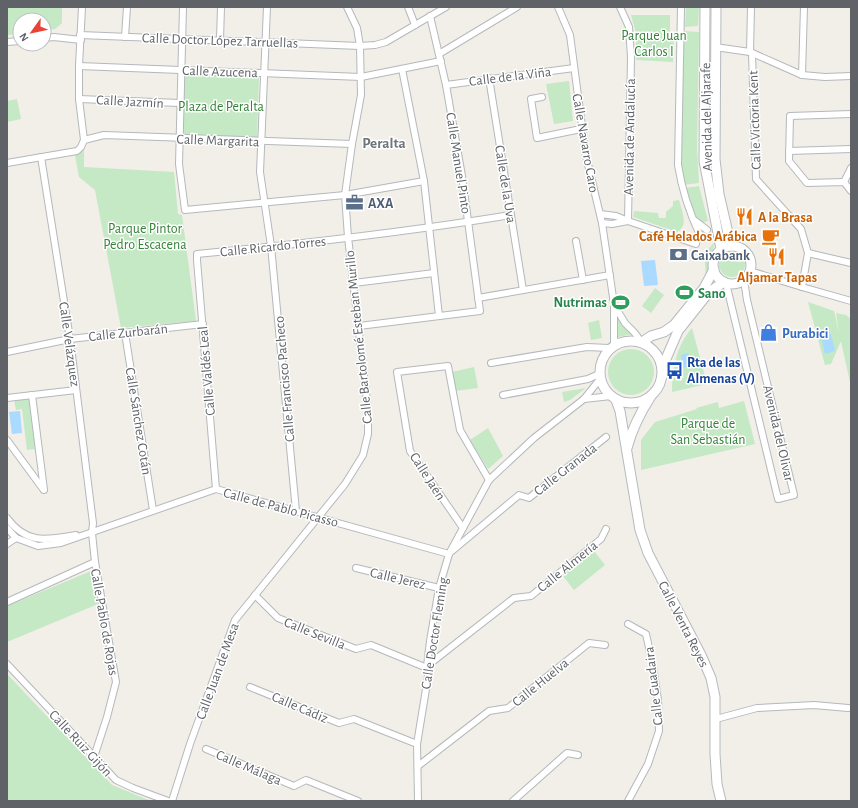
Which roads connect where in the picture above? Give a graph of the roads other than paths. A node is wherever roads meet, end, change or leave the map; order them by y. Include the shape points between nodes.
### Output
1 (82, 7) edge
2 (127, 7) edge
3 (183, 7) edge
4 (221, 7) edge
5 (266, 7) edge
6 (347, 7) edge
7 (408, 7) edge
8 (446, 7) edge
9 (517, 7) edge
10 (558, 7) edge
11 (620, 7) edge
12 (681, 7) edge
13 (705, 7) edge
14 (716, 7) edge
15 (751, 7) edge
16 (804, 7) edge
17 (430, 16) junction
18 (415, 25) junction
19 (52, 37) edge
20 (125, 37) junction
21 (80, 38) junction
22 (182, 39) junction
23 (220, 40) junction
24 (265, 42) junction
25 (360, 46) junction
26 (715, 47) junction
27 (751, 52) junction
28 (439, 54) junction
29 (441, 61) junction
30 (79, 66) junction
31 (574, 68) junction
32 (402, 69) junction
33 (181, 70) junction
34 (264, 73) junction
35 (802, 75) junction
36 (851, 76) edge
37 (362, 77) junction
38 (489, 78) junction
39 (446, 85) junction
40 (542, 97) dead end
41 (79, 99) junction
42 (180, 103) junction
43 (851, 114) edge
44 (581, 129) junction
45 (179, 138) junction
46 (84, 140) junction
47 (261, 142) junction
48 (352, 144) junction
49 (851, 149) edge
50 (789, 150) junction
51 (41, 157) junction
52 (7, 163) edge
53 (851, 168) edge
54 (424, 181) junction
55 (844, 182) junction
56 (851, 191) edge
57 (345, 195) junction
58 (266, 203) junction
59 (600, 214) junction
60 (511, 215) junction
61 (692, 219) junction
62 (628, 221) junction
63 (468, 222) junction
64 (602, 223) junction
65 (429, 227) junction
66 (707, 230) dead end
67 (700, 236) dead end
68 (348, 237) junction
69 (576, 241) dead end
70 (696, 244) dead end
71 (272, 246) junction
72 (731, 246) junction
73 (721, 249) junction
74 (808, 253) junction
75 (197, 254) joint
76 (851, 263) edge
77 (714, 269) junction
78 (750, 271) junction
79 (434, 273) junction
80 (610, 275) junction
81 (583, 280) junction
82 (744, 280) junction
83 (725, 282) junction
84 (354, 283) junction
85 (802, 287) junction
86 (523, 290) junction
87 (478, 298) junction
88 (851, 301) edge
89 (614, 304) junction
90 (439, 316) junction
91 (203, 324) junction
92 (359, 326) junction
93 (125, 333) junction
94 (70, 338) junction
95 (641, 342) junction
96 (612, 347) junction
97 (7, 352) edge
98 (491, 364) dead end
99 (662, 368) junction
100 (600, 376) junction
101 (76, 390) junction
102 (32, 395) junction
103 (503, 395) dead end
104 (652, 395) junction
105 (7, 398) edge
106 (613, 398) junction
107 (584, 399) junction
108 (606, 437) dead end
109 (7, 440) edge
110 (626, 451) junction
111 (488, 480) junction
112 (216, 489) junction
113 (153, 510) junction
114 (296, 511) junction
115 (317, 516) junction
116 (7, 518) edge
117 (7, 528) edge
118 (463, 528) junction
119 (606, 529) dead end
120 (92, 533) junction
121 (16, 538) junction
122 (7, 544) edge
123 (449, 554) junction
124 (95, 562) junction
125 (356, 568) dead end
126 (439, 588) junction
127 (255, 595) junction
128 (7, 602) edge
129 (628, 624) dead end
130 (605, 645) dead end
131 (7, 664) edge
132 (427, 667) junction
133 (250, 687) dead end
134 (848, 708) dead end
135 (716, 720) junction
136 (417, 744) junction
137 (206, 749) dead end
138 (578, 755) dead end
139 (94, 756) junction
140 (418, 766) junction
141 (168, 801) edge
142 (172, 801) edge
143 (358, 801) edge
144 (418, 801) edge
145 (513, 801) edge
146 (628, 801) edge
147 (721, 801) edge

1 - 21 street
2 - 20 street
3 - 22 street
4 - 23 street
5 - 24 street, Calle Francisco Pacheco
6 - 25 street, Calle Bartolomé Esteban Murillo via 357,28
7 - 18 street
8 - 17 street, Calle Doctor López Tarruellas
9 - 28 street
10 - 31 street, Calle Navarro Caro via 570,35
11 - 62 street, Avenida de Andalucía via 629,26 631,57
12 - 61 street via 678,165 681,186
13 - 73 main road, Avenida del Aljarafe via 704,161
14 - 26 main road, Avenida del Aljarafe
15 - 27 street, Calle Victoria Kent
16 - 35 street
17 - 18 street, Calle Doctor López Tarruellas
17 - 28 street, Calle Manuel Pinto
18 - 25 street, Calle Doctor López Tarruellas via 386,42
19 - 21 street, Calle Doctor López Tarruellas
20 - 21 street, Calle Doctor López Tarruellas
20 - 22 street, Calle Doctor López Tarruellas
21 - 30 street
22 - 23 street, Calle Doctor López Tarruellas
22 - 33 street
23 - 24 street, Calle Doctor López Tarruellas
24 - 25 street, Calle Doctor López Tarruellas
24 - 34 street, Calle Francisco Pacheco
25 - 37 street, Calle Bartolomé Esteban Murillo
26 - 27 street
26 - 72 main road, Avenida del Aljarafe via 715,159 719,194
27 - 35 street
27 - 74 street, Calle Victoria Kent via 756,178 801,229
28 - 29 street, Calle Manuel Pinto
29 - 32 street, Calle Azucena
29 - 39 street, Calle Manuel Pinto
30 - 33 street, Calle Azucena
30 - 41 street
31 - 38 street, Calle de la Viña
31 - 44 street, Calle Navarro Caro
32 - 37 street, Calle Azucena
32 - 54 street
33 - 34 street, Calle Azucena
33 - 42 street
34 - 37 street, Calle Azucena
34 - 47 street, Calle Francisco Pacheco
35 - 36 street
37 - 48 street, Calle Bartolomé Esteban Murillo
38 - 39 street, Calle de la Viña
38 - 60 street, Calle de la Uva
39 - 63 street, Calle Manuel Pinto
40 - 44 street via 531,99 537,138
41 - 42 street, Calle Jazmín
41 - 46 street
42 - 45 street
43 - 50 street via 790,116
44 - 59 street, Calle Navarro Caro
45 - 46 street, Calle Margarita via 104,135
45 - 47 street, Calle Margarita
45 - 58 street via 184,210
46 - 51 street via 77,151
47 - 48 street, Calle Margarita
47 - 58 street, Calle Francisco Pacheco via 260,172
48 - 57 street, Calle Bartolomé Esteban Murillo
49 - 50 street
50 - 55 street via 789,161 807,183
51 - 52 street
51 - 94 street, Calle Velázquez
53 - 55 street
54 - 57 street
54 - 65 street
55 - 56 street
57 - 58 street
57 - 68 street, Calle Bartolomé Esteban Murillo
58 - 71 street, Calle Francisco Pacheco
59 - 62 street
59 - 64 street, Calle Navarro Caro
60 - 63 street, Calle Ricardo Torres
60 - 86 street, Calle de la Uva
61 - 66 street
61 - 67 street
62 - 64 street
62 - 70 street
63 - 65 street, Calle Ricardo Torres
63 - 87 street, Calle Manuel Pinto
64 - 80 street, Calle Navarro Caro
65 - 68 street, Calle Ricardo Torres
65 - 79 street
68 - 71 street, Calle Ricardo Torres
68 - 84 street, Calle Bartolomé Esteban Murillo
69 - 81 street
71 - 75 street, Calle Ricardo Torres
71 - 114 street, Calle Francisco Pacheco
72 - 73 main road
72 - 78 main road via 737,246 747,253
73 - 77 main road via 714,258
74 - 76 street
74 - 85 street, Calle Victoria Kent
75 - 91 street, Calle Valdés Leal
77 - 83 main road
77 - 95 main road via 704,288 674,325
78 - 82 main road
78 - 85 street
79 - 84 street
79 - 90 street
80 - 81 street
80 - 89 street, Calle Navarro Caro
81 - 86 street
82 - 83 main road via 732,284
82 - 83 street, Avenida del Olivar via 794,495 778,499
83 - 99 main road via 709,292 678,331
84 - 92 street, Calle Bartolomé Esteban Murillo
85 - 88 street
86 - 87 street
87 - 90 street, Calle Manuel Pinto via 480,311
89 - 95 street, Calle Navarro Caro via 619,315
89 - 96 street, Calle Navarro Caro
90 - 92 street
91 - 93 street, Calle Zurbarán
91 - 112 street, Calle Valdés Leal
92 - 115 street, Calle Bartolomé Esteban Murillo via 368,434 363,456
93 - 94 street, Calle Zurbarán
93 - 113 street, Calle Sánchez Cotán
94 - 97 street, Calle Zurbarán
94 - 101 street, Calle Velázquez
95 - 96 main road via 626,340
95 - 99 main road via 656,352
96 - 98 street via 587,347
96 - 100 main road via 600,364
99 - 104 main road via 662,378
100 - 103 street
100 - 106 main road via 604,388
100 - 107 street, Calle Doctor Fleming
101 - 102 street
101 - 120 street, Calle Velázquez via 93,523
102 - 105 street
102 - 109 street via 44,490
104 - 106 main road via 634,403 625,403
104 - 110 main road, Calle Venta Reyes via 641,411
106 - 107 street
106 - 110 main road, Calle Venta Reyes via 620,411
107 - 111 street, Calle Doctor Fleming via 534,438
108 - 123 street, Calle Granada via 529,498 519,495
110 - 135 main road, Calle Venta Reyes via 640,530 648,553 711,678
111 - 118 street, Calle Doctor Fleming
111 - 118 street, Calle Jaén via 460,430 448,366 397,372 410,451
112 - 113 street, Calle de Pablo Picasso
112 - 114 street, Calle de Pablo Picasso
113 - 120 street, Calle de Pablo Picasso
114 - 115 street, Calle de Pablo Picasso
115 - 123 street, Calle de Pablo Picasso
115 - 127 street, Calle Juan de Mesa
116 - 120 street, Calle de Pablo Picasso via 14,528 25,536 36,538
117 - 121 street, Calle de Pablo Picasso
118 - 123 street, Calle Doctor Fleming
119 - 132 street, Calle Almería via 600,538 531,596 514,598
120 - 121 street, Calle de Pablo Picasso via 61,543 38,546
120 - 124 street, Calle Pablo de Rojas
121 - 122 street
123 - 126 street, Calle Doctor Fleming
124 - 128 street
124 - 139 street, Calle Pablo de Rojas via 116,682
125 - 126 street, Calle Jerez
126 - 132 street, Calle Doctor Fleming
127 - 132 street, Calle Sevilla via 278,618 356,650 372,645
127 - 142 street, Calle Juan de Mesa via 235,620
129 - 146 street, Calle Guadaira via 646,634 658,700 659,731 648,764
130 - 140 street, Calle Huelva via 589,643 508,708 490,711
131 - 139 street, Calle Ruiz Gijón
132 - 136 street, Calle Doctor Fleming via 428,677
133 - 136 street, Calle Cádiz via 339,723 354,719
134 - 135 street via 814,705 757,708
135 - 147 main road, Calle Venta Reyes via 715,754
136 - 140 street, Calle Doctor Fleming
137 - 143 street, Calle Málaga via 294,786 306,780
138 - 145 street via 567,753
139 - 141 street, Calle Ruiz Gijón via 116,780
140 - 144 street, Calle Doctor Fleming

